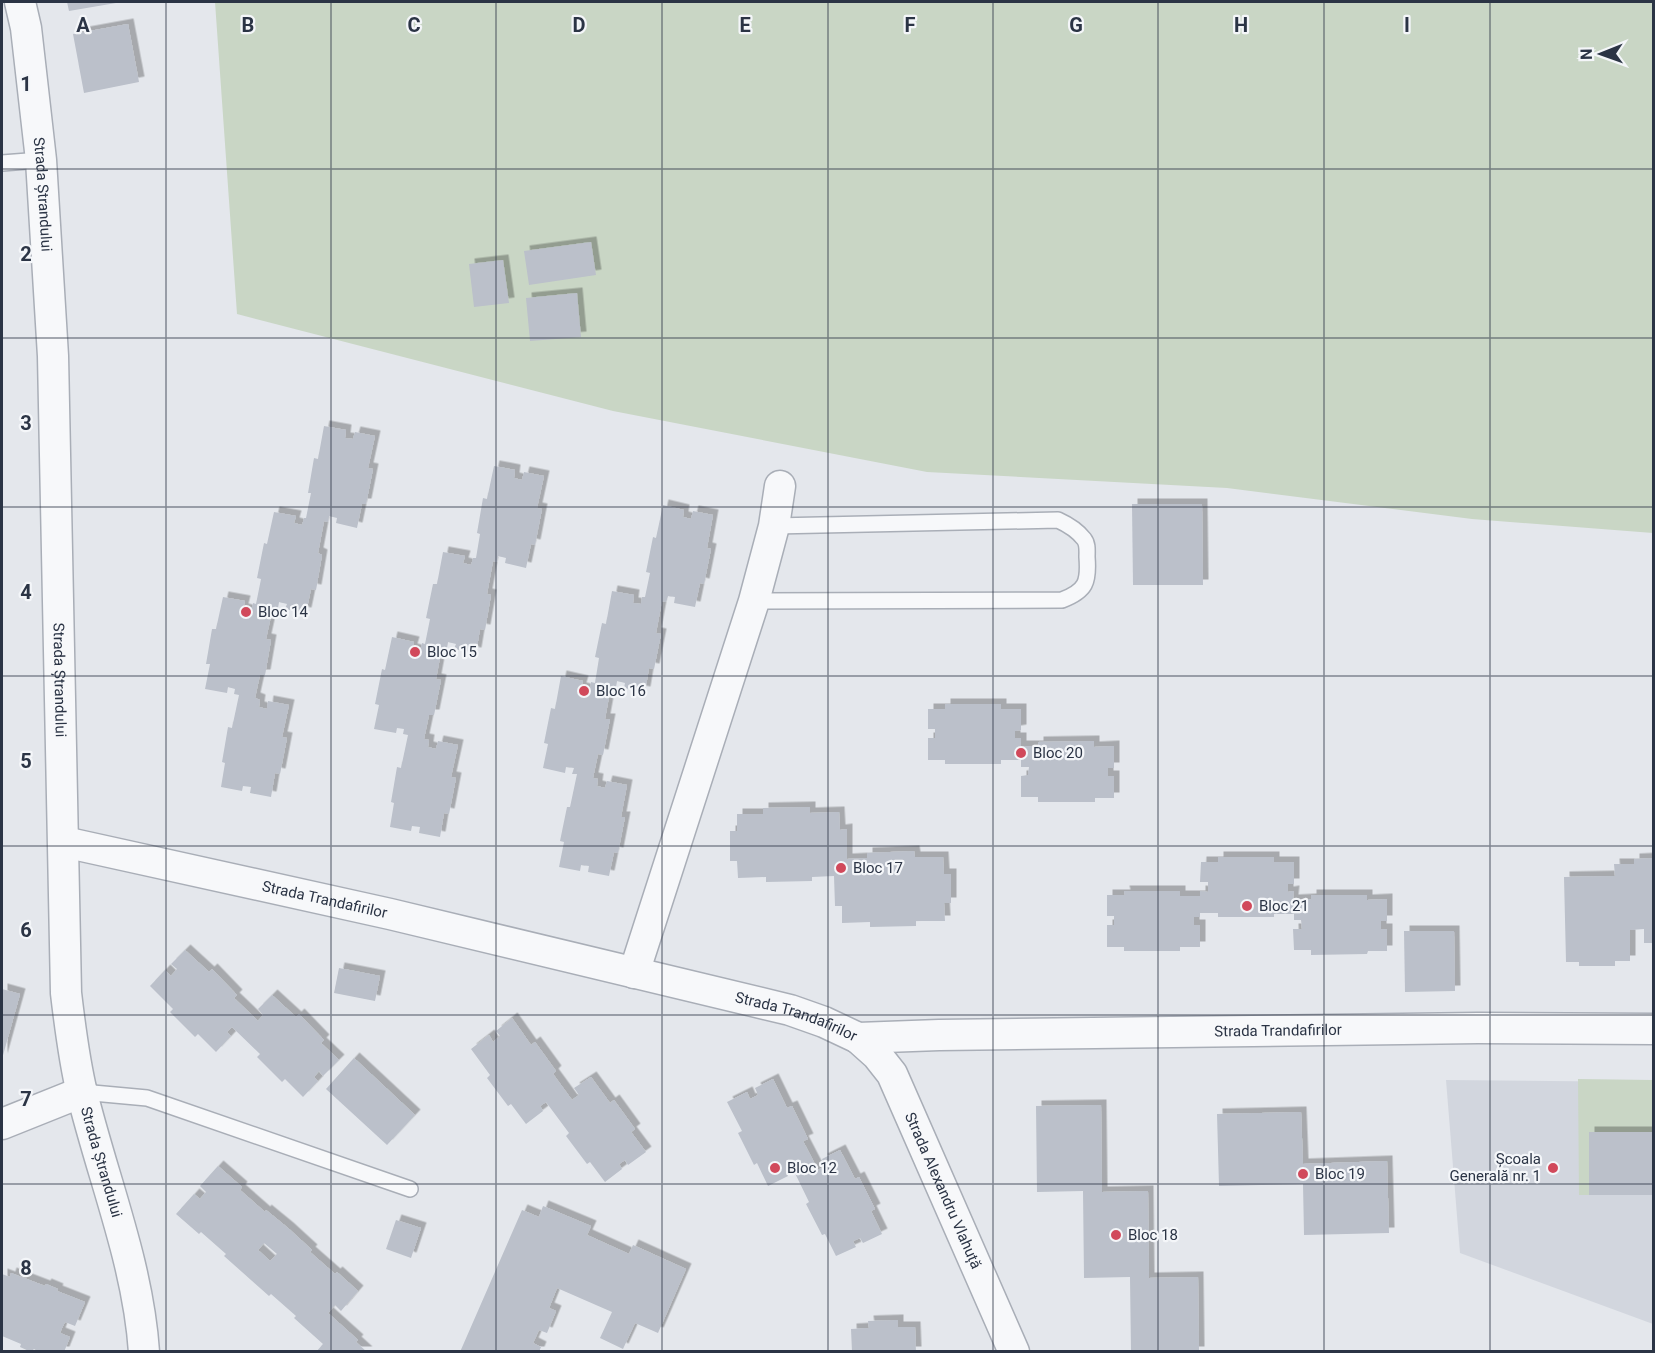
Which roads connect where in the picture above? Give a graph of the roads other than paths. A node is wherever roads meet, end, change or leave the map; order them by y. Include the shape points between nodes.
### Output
1 (20, 2) edge
2 (41, 160) junction
3 (2, 163) edge
4 (780, 486) dead end
5 (774, 526) junction
6 (754, 601) junction
7 (64, 842) junction
8 (634, 973) junction
9 (1653, 1029) edge
10 (858, 1038) junction
11 (82, 1092) junction
12 (2, 1124) edge
13 (410, 1189) dead end
14 (144, 1352) edge
15 (1014, 1352) edge

1 - 2 street, Strada Ștrandului
2 - 3 lane
2 - 7 street, Strada Ștrandului via 53,356
4 - 5 street
5 - 6 street
5 - 6 lane via 1058,520 1074,528 1087,542 1086,584 1075,595 1062,600
6 - 8 street
7 - 8 street, Strada Trandafirilor
7 - 11 street, Strada Ștrandului via 66,993
8 - 10 street, Strada Trandafirilor via 790,1010
9 - 10 street, Strada Trandafirilor
10 - 15 street, Strada Alexandru Vlahuță via 892,1074
11 - 12 street
11 - 13 lane via 147,1098
11 - 14 street, Strada Ștrandului via 127,1254

